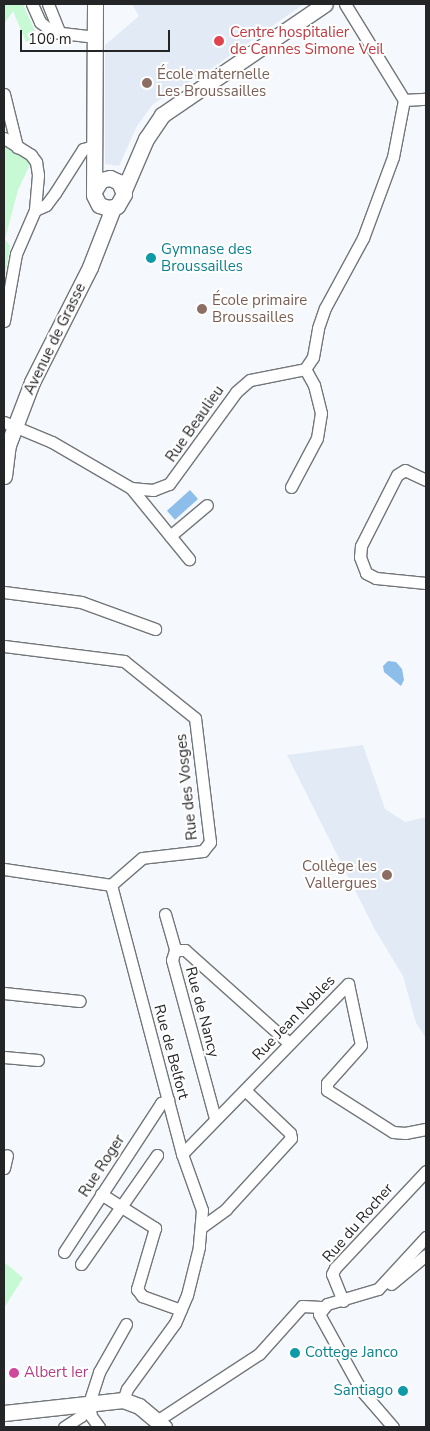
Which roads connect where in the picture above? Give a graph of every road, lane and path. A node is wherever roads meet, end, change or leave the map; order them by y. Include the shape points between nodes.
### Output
1 (32, 4) edge
2 (48, 4) edge
3 (95, 4) edge
4 (326, 4) edge
5 (345, 4) edge
6 (60, 32) junction
7 (96, 37) junction
8 (4, 94) edge
9 (426, 99) edge
10 (404, 100) junction
11 (4, 138) edge
12 (17, 147) junction
13 (94, 151) junction
14 (115, 183) junction
15 (95, 196) junction
16 (113, 208) junction
17 (35, 210) junction
18 (97, 248) junction
19 (4, 321) edge
20 (305, 369) junction
21 (9, 426) edge
22 (4, 476) edge
23 (426, 480) edge
24 (292, 487) dead end
25 (131, 488) junction
26 (207, 505) dead end
27 (170, 536) junction
28 (189, 560) dead end
29 (426, 583) edge
30 (4, 592) edge
31 (155, 629) dead end
32 (4, 646) edge
33 (4, 869) edge
34 (111, 886) junction
35 (164, 914) dead end
36 (175, 950) junction
37 (4, 993) edge
38 (80, 1001) dead end
39 (289, 1043) junction
40 (4, 1057) edge
41 (38, 1060) dead end
42 (245, 1090) junction
43 (168, 1100) junction
44 (215, 1118) junction
45 (426, 1129) edge
46 (182, 1154) junction
47 (7, 1155) dead end
48 (157, 1155) dead end
49 (4, 1168) edge
50 (426, 1171) edge
51 (101, 1194) junction
52 (121, 1206) junction
53 (202, 1226) junction
54 (426, 1237) edge
55 (64, 1252) dead end
56 (426, 1255) edge
57 (81, 1264) dead end
58 (378, 1289) junction
59 (343, 1301) junction
60 (321, 1307) junction
61 (180, 1310) junction
62 (126, 1324) dead end
63 (123, 1400) junction
64 (89, 1403) junction
65 (4, 1413) edge
66 (161, 1424) edge
67 (64, 1427) edge
68 (99, 1427) edge
69 (393, 1427) edge

1 - 6 street via 40,22
2 - 6 street
3 - 7 street, Avenue de Grasse
4 - 14 street via 167,111 146,138 132,168
5 - 10 street
6 - 7 street
7 - 13 street, Avenue de Grasse
8 - 12 street
9 - 10 street
10 - 20 street via 400,134 373,213 347,271 325,308 313,357
11 - 12 street
12 - 17 street via 36,162
13 - 14 street, Avenue de Grasse
13 - 15 street, Avenue de Grasse
13 - 17 street via 83,149 46,205
14 - 15 street via 98,183
14 - 16 street via 121,203
15 - 16 street via 104,207
15 - 18 street, Avenue de Grasse
16 - 18 street
17 - 19 street via 16,254
18 - 21 street, Avenue de Grasse
20 - 24 street via 314,385 321,413 317,438
20 - 25 street, Rue Beaulieu via 250,380 236,392 169,484 153,490
21 - 22 street, Avenue de Grasse
21 - 25 street, Rue Beaulieu via 52,442
23 - 29 street via 405,470 397,475 360,546 360,557 366,573 376,578
25 - 27 street
26 - 27 street
27 - 28 street
30 - 31 street via 81,602
32 - 34 street, Rue des Vosges via 124,661 195,718 210,842 207,848 142,858
33 - 34 street
34 - 43 street, Rue de Belfort
35 - 36 street, Rue de Nancy
36 - 39 street via 185,950
36 - 44 street, Rue de Nancy via 172,960
37 - 38 street
39 - 42 street, Rue Jean Nobles
39 - 45 street, Rue Jean Nobles via 348,984 361,1045 327,1084 327,1090 393,1132 405,1134
40 - 41 street
42 - 44 street, Rue Jean Nobles
42 - 53 street via 290,1133 291,1138 226,1209
43 - 46 street, Rue de Belfort
43 - 51 street, Rue Roger via 162,1102
44 - 46 street, Rue Jean Nobles
46 - 53 street, Rue de Belfort via 202,1210
47 - 49 street
48 - 52 street
50 - 59 street, Rue du Rocher via 335,1268 332,1274
51 - 52 street
51 - 55 street, Rue Roger
52 - 57 street
52 - 61 street via 155,1228 137,1286 138,1293
53 - 61 street, Rue de Belfort via 193,1276
54 - 58 street
56 - 58 street via 387,1287
58 - 59 street
59 - 60 street
60 - 66 street via 302,1306 259,1354
60 - 69 street via 319,1314 361,1390
61 - 63 street, Rue de Belfort via 127,1389
62 - 64 street via 99,1372
63 - 64 street
63 - 66 street via 139,1406
64 - 65 street
64 - 67 street via 81,1416
64 - 68 street via 91,1416

